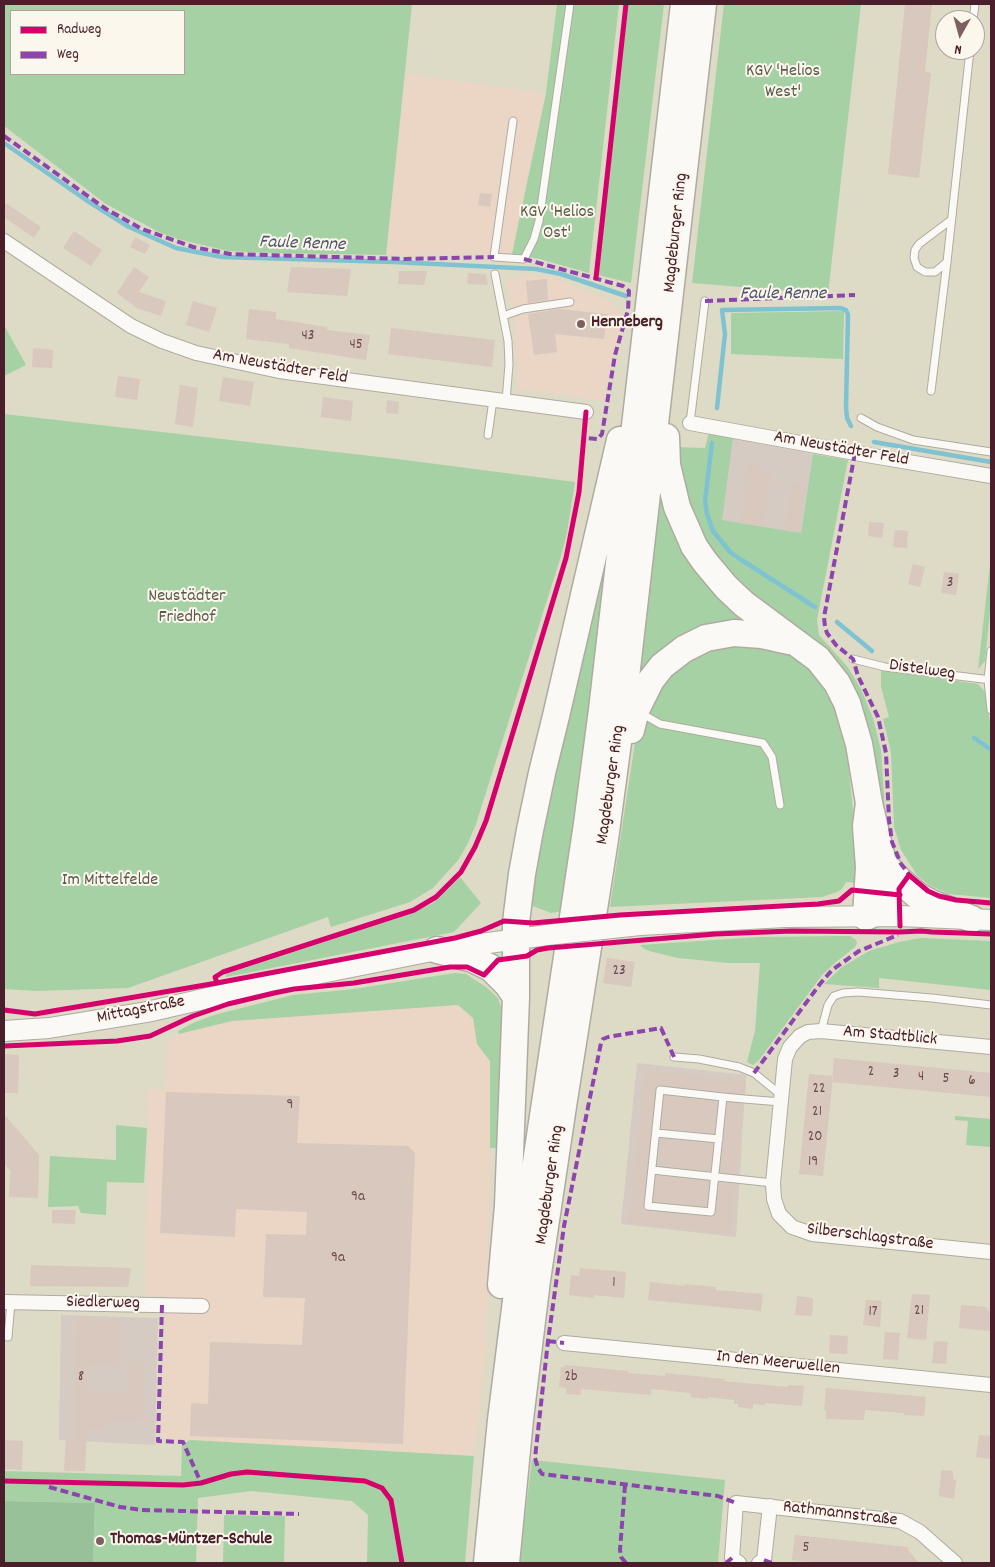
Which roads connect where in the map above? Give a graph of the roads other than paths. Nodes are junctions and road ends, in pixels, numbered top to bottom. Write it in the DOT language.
graph roads {
  1 [pos="570,4"];
  2 [pos="684,4"];
  3 [pos="703,4"];
  4 [pos="969,60"];
  5 [pos="513,121"];
  6 [pos="951,220"];
  7 [pos="4,241"];
  8 [pos="947,262"];
  9 [pos="495,274"];
  10 [pos="704,301"];
  11 [pos="570,302"];
  12 [pos="503,316"];
  13 [pos="657,324"];
  14 [pos="931,391"];
  15 [pos="500,401"];
  16 [pos="586,412"];
  17 [pos="860,418"];
  18 [pos="690,423"];
  19 [pos="488,435"];
  20 [pos="991,452"];
  21 [pos="991,476"];
  22 [pos="801,645"];
  23 [pos="991,652"];
  24 [pos="853,658"];
  25 [pos="990,680"];
  26 [pos="636,710"];
  27 [pos="991,710"];
  28 [pos="780,804"];
  29 [pos="868,804"];
  30 [pos="605,839"];
  31 [pos="883,863"];
  32 [pos="866,916"];
  33 [pos="981,919"];
  34 [pos="516,939"];
  35 [pos="437,950"];
  36 [pos="516,997"];
  37 [pos="991,1006"];
  38 [pos="821,1031"];
  39 [pos="4,1032"];
  40 [pos="793,1043"];
  41 [pos="991,1047"];
  42 [pos="674,1057"];
  43 [pos="723,1097"];
  44 [pos="781,1099"];
  45 [pos="656,1133"];
  46 [pos="719,1139"];
  47 [pos="652,1170"];
  48 [pos="715,1176"];
  49 [pos="773,1182"];
  50 [pos="991,1252"];
  51 [pos="7,1302"];
  52 [pos="202,1306"];
  53 [pos="8,1337"];
  54 [pos="564,1342"];
  55 [pos="991,1385"];
  56 [pos="770,1506"];
  57 [pos="492,1508"];
  58 [pos="487,1563"];
  59 [pos="506,1563"];
  60 [pos="740,1563"];
  61 [pos="759,1563"];
  62 [pos="955,1563"];
  1 -- 5 [label="lane"];
  2 -- 13 [label="highway, Magdeburger Ring"];
  3 -- 13 [label="highway, Magdeburger Ring"];
  4 -- 6 [label="lane"];
  6 -- 8 [label="lane"];
  6 -- 8 [label="lane"];
  7 -- 15 [label="street, Am Neustädter Feld"];
  8 -- 14 [label="lane"];
  9 -- 12 [label="lane"];
  10 -- 18 [label="lane"];
  11 -- 12 [label="lane"];
  12 -- 15 [label="lane"];
  13 -- 22 [label="highway"];
  13 -- 30 [label="highway, Magdeburger Ring"];
  13 -- 34 [label="highway"];
  13 -- 57 [label="highway, Magdeburger Ring"];
  15 -- 16 [label="street, Am Neustädter Feld"];
  15 -- 19 [label="lane"];
  17 -- 20 [label="lane"];
  18 -- 21 [label="street, Am Neustädter Feld"];
  22 -- 26 [label="highway"];
  22 -- 29 [label="highway"];
  23 -- 25 [label="lane"];
  24 -- 25 [label="lane, Distelweg"];
  25 -- 27 [label="lane"];
  26 -- 28 [label="lane"];
  26 -- 30 [label="highway"];
  29 -- 31 [label="highway"];
  29 -- 32 [label="highway"];
  30 -- 59 [label="highway, Magdeburger Ring"];
  31 -- 32 [label="highway"];
  31 -- 33 [label="highway"];
  32 -- 33 [label="street, Mittagstraße"];
  32 -- 34 [label="street, Mittagstraße, bridge"];
  34 -- 35 [label="street, Mittagstraße"];
  34 -- 36 [label="highway"];
  35 -- 36 [label="highway"];
  35 -- 39 [label="street, Mittagstraße"];
  36 -- 57 [label="highway"];
  37 -- 38 [label="lane"];
  38 -- 40 [label="street, Am Stadtblick"];
  38 -- 41 [label="street, Am Stadtblick"];
  40 -- 44 [label="street, Silberschlagstraße"];
  42 -- 44 [label="lane"];
  43 -- 44 [label="lane"];
  43 -- 45 [label="lane"];
  43 -- 46 [label="lane"];
  44 -- 49 [label="street, Silberschlagstraße"];
  45 -- 46 [label="lane"];
  45 -- 47 [label="lane"];
  46 -- 48 [label="lane"];
  47 -- 48 [label="lane"];
  47 -- 48 [label="lane"];
  48 -- 49 [label="lane"];
  49 -- 50 [label="street, Silberschlagstraße"];
  51 -- 52 [label="street, Siedlerweg"];
  51 -- 53 [label="lane"];
  54 -- 55 [label="street, In den Meerwellen"];
  56 -- 60 [label="street, Rathmannstraße"];
  56 -- 61 [label="street, Rathmannstraße"];
  56 -- 62 [label="street, Rathmannstraße"];
  57 -- 58 [label="highway, Magdeburger Ring"];
}
